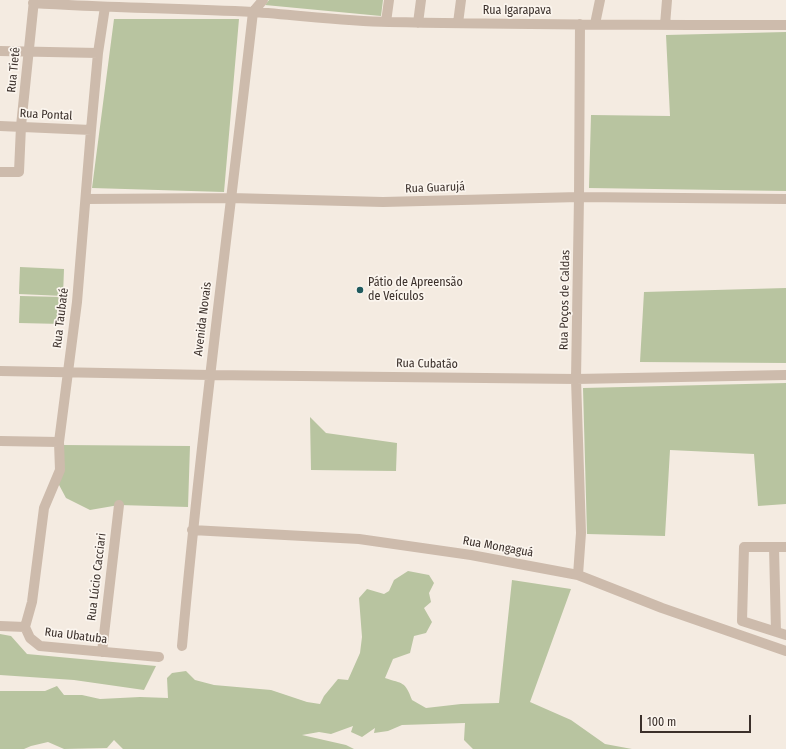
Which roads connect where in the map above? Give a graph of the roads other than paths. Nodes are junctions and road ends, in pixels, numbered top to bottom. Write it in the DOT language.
graph roads {
  1 [pos="263,0"];
  2 [pos="389,0"];
  3 [pos="421,0"];
  4 [pos="460,0"];
  5 [pos="600,0"];
  6 [pos="667,0"];
  7 [pos="34,2"];
  8 [pos="135,4"];
  9 [pos="105,8"];
  10 [pos="253,12"];
  11 [pos="386,22"];
  12 [pos="418,23"];
  13 [pos="458,23"];
  14 [pos="580,24"];
  15 [pos="595,24"];
  16 [pos="786,24"];
  17 [pos="665,25"];
  18 [pos="0,51"];
  19 [pos="28,52"];
  20 [pos="98,53"];
  21 [pos="0,126"];
  22 [pos="21,126"];
  23 [pos="91,130"];
  24 [pos="0,172"];
  25 [pos="579,197"];
  26 [pos="231,198"];
  27 [pos="86,199"];
  28 [pos="786,199"];
  29 [pos="0,371"];
  30 [pos="68,371"];
  31 [pos="210,375"];
  32 [pos="786,375"];
  33 [pos="576,379"];
  34 [pos="0,441"];
  35 [pos="59,442"];
  36 [pos="119,505"];
  37 [pos="192,530"];
  38 [pos="774,547"];
  39 [pos="786,547"];
  40 [pos="578,575"];
  41 [pos="0,626"];
  42 [pos="25,627"];
  43 [pos="776,632"];
  44 [pos="786,635"];
  45 [pos="182,646"];
  46 [pos="786,651"];
  47 [pos="102,652"];
  48 [pos="159,657"];
  1 -- 10 [label="street"];
  2 -- 11 [label="street"];
  3 -- 12 [label="street"];
  4 -- 13 [label="street"];
  5 -- 15 [label="street"];
  6 -- 17 [label="street"];
  7 -- 9 [label="street, Rua Igarapava"];
  7 -- 19 [label="street, Rua Tietê"];
  8 -- 9 [label="street, Rua Igarapava"];
  8 -- 10 [label="street, Rua Igarapava"];
  9 -- 20 [label="street, Rua Taubaté"];
  10 -- 11 [label="street, Rua Igarapava"];
  10 -- 26 [label="street, Avenida Novais"];
  11 -- 12 [label="street, Rua Igarapava"];
  12 -- 13 [label="street, Rua Igarapava"];
  13 -- 14 [label="street, Rua Igarapava"];
  14 -- 15 [label="street, Rua Igarapava"];
  14 -- 25 [label="street, Rua Poços de Caldas"];
  15 -- 17 [label="street, Rua Igarapava"];
  16 -- 17 [label="street, Rua Igarapava"];
  18 -- 19 [label="street"];
  19 -- 20 [label="street"];
  19 -- 22 [label="street, Rua Tietê"];
  20 -- 23 [label="street, Rua Taubaté"];
  21 -- 22 [label="street, Rua Pontal"];
  22 -- 23 [label="street, Rua Pontal"];
  22 -- 24 [label="street, Rua Tietê"];
  23 -- 27 [label="street, Rua Taubaté"];
  25 -- 26 [label="street, Rua Guarujá"];
  25 -- 28 [label="street, Rua Guarujá"];
  25 -- 33 [label="street, Rua Poços de Caldas"];
  26 -- 27 [label="street, Rua Guarujá"];
  26 -- 31 [label="street, Avenida Novais"];
  27 -- 30 [label="street, Rua Taubaté"];
  29 -- 30 [label="street, Rua Cubatão"];
  30 -- 31 [label="street, Rua Cubatão"];
  30 -- 35 [label="street, Rua Taubaté"];
  31 -- 33 [label="street, Rua Cubatão"];
  31 -- 37 [label="street, Avenida Novais"];
  32 -- 33 [label="street, Rua Cubatão"];
  33 -- 40 [label="street, Rua Poços de Caldas"];
  34 -- 35 [label="street"];
  35 -- 42 [label="street, Rua Taubaté"];
  36 -- 47 [label="street, Rua Lúcio Cacciari"];
  37 -- 40 [label="street, Rua Mongaguá"];
  37 -- 45 [label="street, Avenida Novais"];
  38 -- 39 [label="street"];
  38 -- 43 [label="street"];
  38 -- 43 [label="street"];
  40 -- 46 [label="street, Rua Mongaguá"];
  41 -- 42 [label="street"];
  42 -- 47 [label="street, Rua Ubatuba"];
  43 -- 44 [label="street"];
  47 -- 48 [label="street, Rua Ubatuba"];
}
